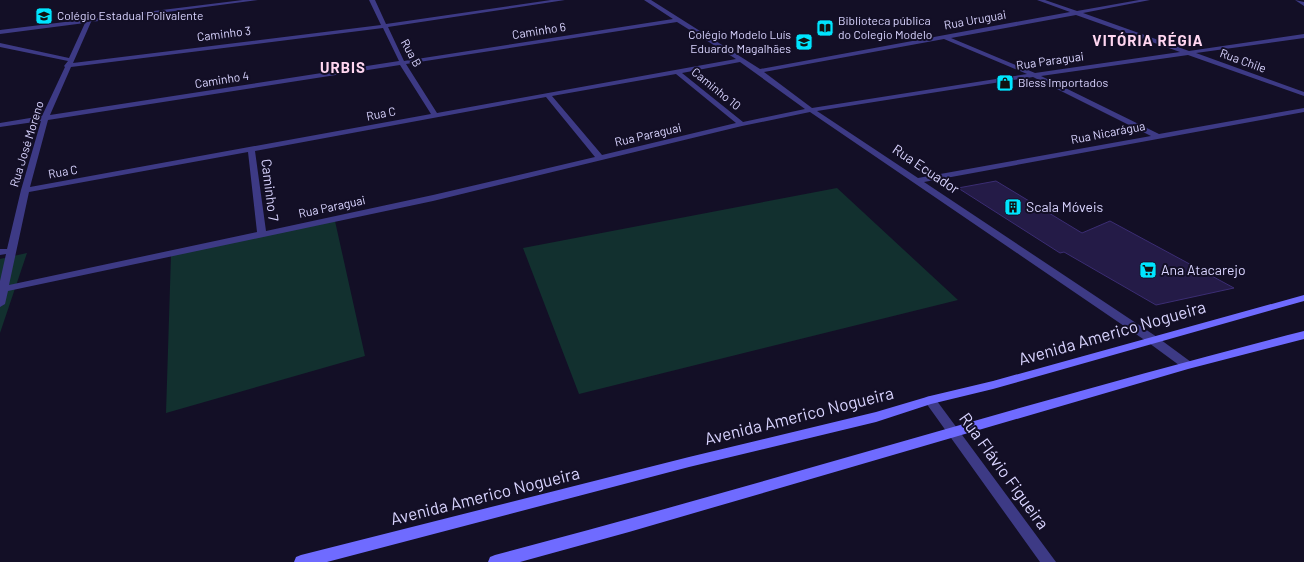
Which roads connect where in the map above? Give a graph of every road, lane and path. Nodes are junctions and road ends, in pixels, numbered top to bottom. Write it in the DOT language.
graph roads {
  1 [pos="255,0"];
  2 [pos="372,0"];
  3 [pos="562,0"];
  4 [pos="647,0"];
  5 [pos="1040,0"];
  6 [pos="1147,0"];
  7 [pos="1298,0"];
  8 [pos="1304,4"];
  9 [pos="1076,13"];
  10 [pos="678,20"];
  11 [pos="89,21"];
  12 [pos="384,26"];
  13 [pos="0,32"];
  14 [pos="1304,36"];
  15 [pos="945,37"];
  16 [pos="0,45"];
  17 [pos="1189,54"];
  18 [pos="741,60"];
  19 [pos="69,63"];
  20 [pos="403,64"];
  21 [pos="676,71"];
  22 [pos="759,71"];
  23 [pos="1034,75"];
  24 [pos="547,94"];
  25 [pos="1304,94"];
  26 [pos="811,110"];
  27 [pos="1304,110"];
  28 [pos="435,115"];
  29 [pos="45,118"];
  30 [pos="742,124"];
  31 [pos="0,125"];
  32 [pos="1157,136"];
  33 [pos="251,149"];
  34 [pos="600,158"];
  35 [pos="916,181"];
  36 [pos="25,190"];
  37 [pos="262,234"];
  38 [pos="12,251"];
  39 [pos="0,252"];
  40 [pos="3,289"];
  41 [pos="1304,298"];
  42 [pos="0,304"];
  43 [pos="1304,335"];
  44 [pos="1153,340"];
  45 [pos="1187,365"];
  46 [pos="930,400"];
  47 [pos="954,433"];
  48 [pos="301,562"];
  49 [pos="495,562"];
  50 [pos="1049,562"];
  1 -- 11 [label="street"];
  2 -- 12 [label="street, Rua B"];
  3 -- 12 [label="street, Caminho 3"];
  4 -- 10 [label="street, Rua Ecuador"];
  5 -- 9 [label="street, Rua Chile"];
  6 -- 9 [label="street, Rua Uruguai"];
  7 -- 8 [label="street"];
  9 -- 15 [label="street, Rua Uruguai"];
  9 -- 17 [label="street, Rua Chile"];
  10 -- 18 [label="street, Rua Ecuador"];
  10 -- 20 [label="street, Caminho 6"];
  11 -- 13 [label="street"];
  11 -- 19 [label="street, Rua José Moreno"];
  12 -- 19 [label="street, Caminho 3"];
  12 -- 20 [label="street, Rua B"];
  14 -- 17 [label="street, Rua Paraguai"];
  15 -- 22 [label="street, Rua Uruguai"];
  15 -- 23 [label="street"];
  16 -- 19 [label="street, Caminho 3"];
  17 -- 23 [label="street, Rua Paraguai"];
  17 -- 25 [label="street, Rua Chile"];
  18 -- 21 [label="street, Rua C"];
  18 -- 22 [label="street, Rua Ecuador"];
  19 -- 29 [label="street, Rua José Moreno"];
  20 -- 28 [label="street, Rua B"];
  20 -- 29 [label="street, Caminho 4"];
  21 -- 24 [label="street, Rua C"];
  21 -- 30 [label="street, Caminho 10"];
  22 -- 26 [label="street, Rua Ecuador"];
  23 -- 26 [label="street, Rua Paraguai"];
  23 -- 32 [label="street"];
  24 -- 28 [label="street, Rua C"];
  24 -- 34 [label="street"];
  26 -- 30 [label="street, Rua Paraguai"];
  26 -- 35 [label="street, Rua Ecuador"];
  27 -- 32 [label="street, Rua Nicarágua"];
  28 -- 33 [label="street, Rua C"];
  29 -- 31 [label="street, Caminho 4"];
  29 -- 36 [label="street, Rua José Moreno"];
  30 -- 34 [label="street, Rua Paraguai"];
  32 -- 35 [label="street, Rua Nicarágua"];
  33 -- 36 [label="street, Rua C"];
  33 -- 37 [label="street, Caminho 7"];
  34 -- 37 [label="street, Rua Paraguai"];
  35 -- 44 [label="street, Rua Ecuador"];
  36 -- 38 [label="street, Rua José Moreno"];
  37 -- 40 [label="street, Rua Paraguai"];
  38 -- 39 [label="street"];
  38 -- 40 [label="street, Rua José Moreno"];
  40 -- 42 [label="street, Rua José Moreno"];
  41 -- 44 [label="street, Avenida Americo Nogueira"];
  43 -- 45 [label="street"];
  44 -- 45 [label="street, Rua Ecuador"];
  44 -- 46 [label="street, Avenida Americo Nogueira"];
  45 -- 47 [label="street"];
  46 -- 47 [label="street, Rua Flávio Figueira"];
  46 -- 48 [label="street, Avenida Americo Nogueira"];
  47 -- 49 [label="street"];
  47 -- 50 [label="street, Rua Flávio Figueira"];
}
